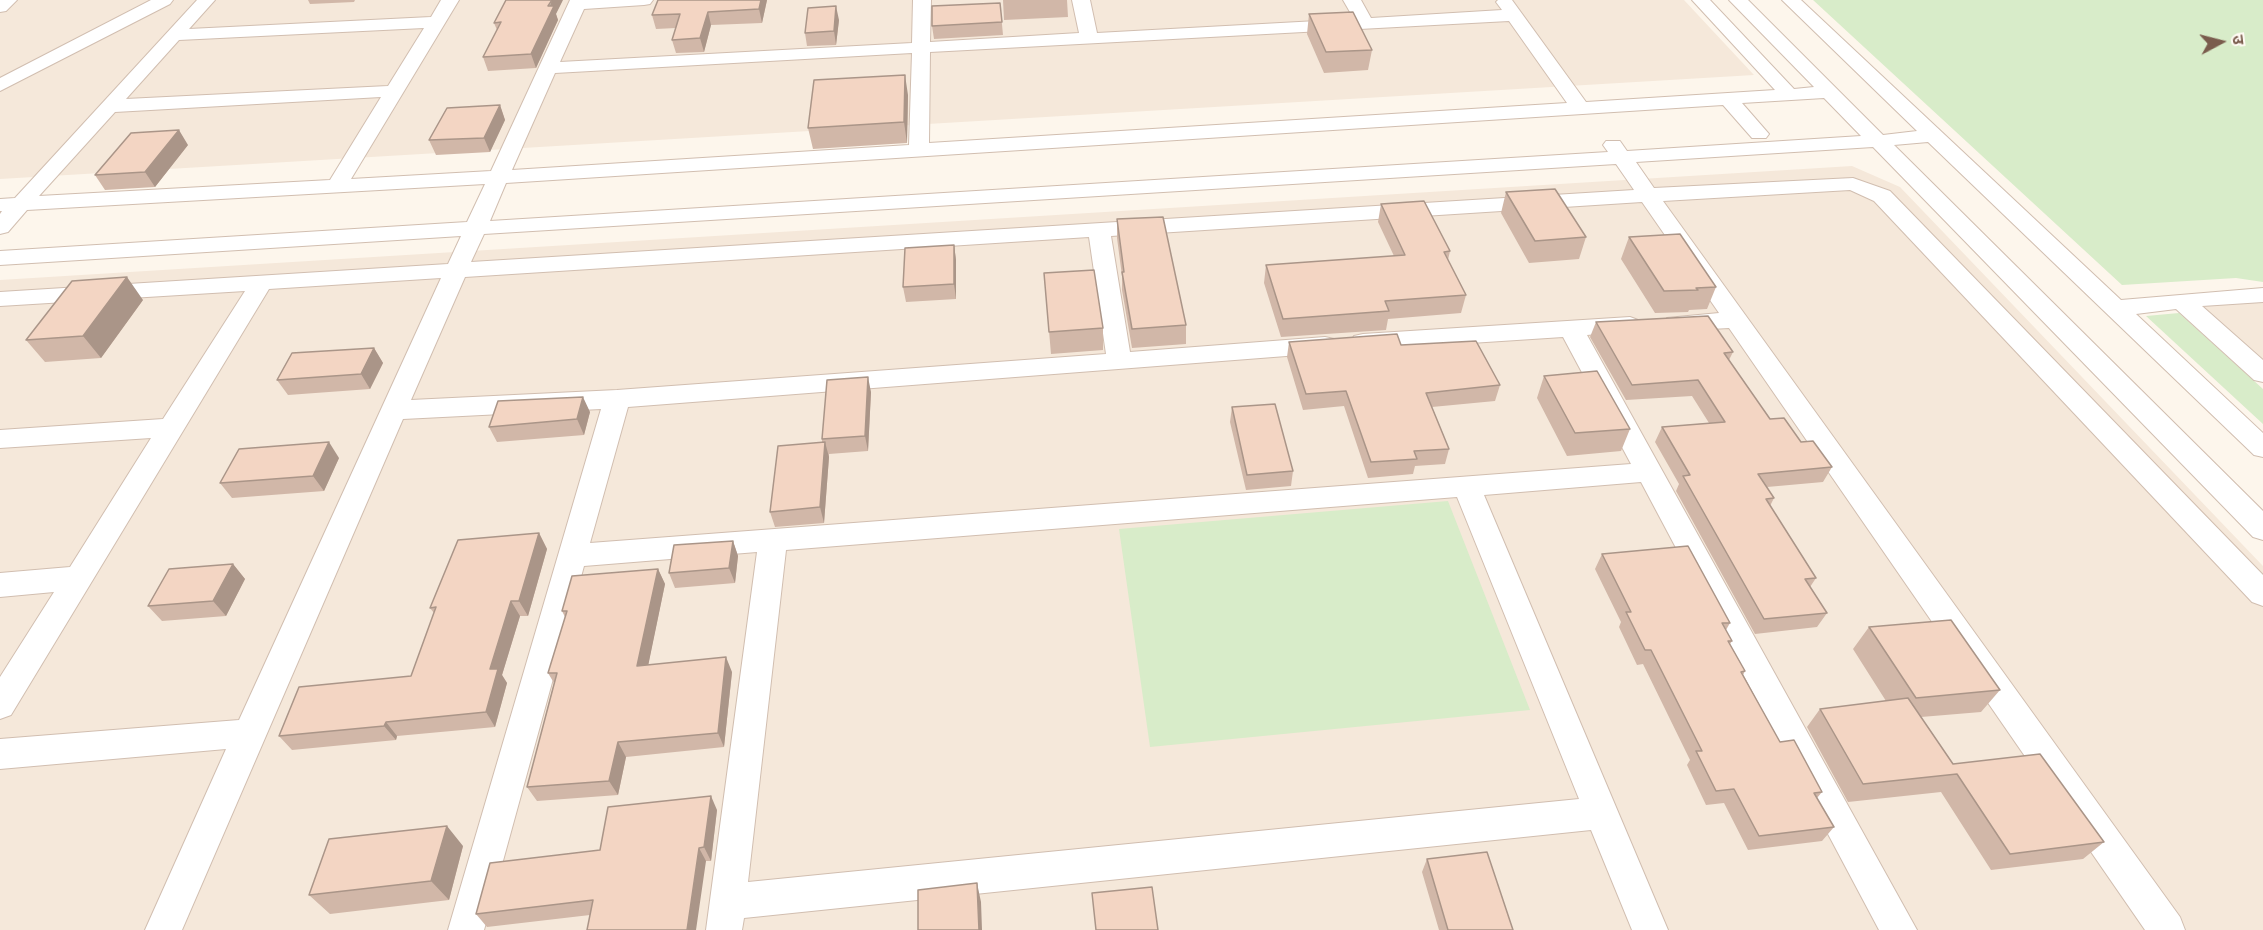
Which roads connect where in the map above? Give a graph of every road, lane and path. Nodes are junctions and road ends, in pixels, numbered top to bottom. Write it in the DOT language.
graph roads {
  1 [pos="8,0"];
  2 [pos="164,0"];
  3 [pos="206,0"];
  4 [pos="450,0"];
  5 [pos="644,0"];
  6 [pos="922,0"];
  7 [pos="1081,0"];
  8 [pos="1352,0"];
  9 [pos="1701,0"];
  10 [pos="1738,0"];
  11 [pos="1791,0"];
  12 [pos="578,2"];
  13 [pos="0,7"];
  14 [pos="1509,8"];
  15 [pos="438,22"];
  16 [pos="1365,23"];
  17 [pos="175,34"];
  18 [pos="1089,38"];
  19 [pos="920,47"];
  20 [pos="547,68"];
  21 [pos="0,85"];
  22 [pos="395,91"];
  23 [pos="1830,92"];
  24 [pos="1790,95"];
  25 [pos="1728,99"];
  26 [pos="110,106"];
  27 [pos="1581,109"];
  28 [pos="1926,128"];
  29 [pos="1759,134"];
  30 [pos="1872,134"];
  31 [pos="919,150"];
  32 [pos="1617,150"];
  33 [pos="497,177"];
  34 [pos="337,185"];
  35 [pos="1648,195"];
  36 [pos="21,204"];
  37 [pos="0,205"];
  38 [pos="476,221"];
  39 [pos="0,227"];
  40 [pos="1099,230"];
  41 [pos="0,243"];
  42 [pos="0,258"];
  43 [pos="456,271"];
  44 [pos="261,284"];
  45 [pos="2263,295"];
  46 [pos="0,299"];
  47 [pos="2183,302"];
  48 [pos="2116,308"];
  49 [pos="1736,320"];
  50 [pos="1570,327"];
  51 [pos="1119,359"];
  52 [pos="2263,374"];
  53 [pos="617,399"];
  54 [pos="395,411"];
  55 [pos="171,428"];
  56 [pos="0,439"];
  57 [pos="2263,448"];
  58 [pos="1649,472"];
  59 [pos="1466,486"];
  60 [pos="2263,529"];
  61 [pos="773,541"];
  62 [pos="572,556"];
  63 [pos="79,578"];
  64 [pos="0,585"];
  65 [pos="2263,594"];
  66 [pos="0,705"];
  67 [pos="249,733"];
  68 [pos="0,754"];
  69 [pos="1600,813"];
  70 [pos="726,916"];
  71 [pos="163,930"];
  72 [pos="466,930"];
  73 [pos="1650,930"];
  74 [pos="1899,930"];
  75 [pos="2167,930"];
  1 -- 13 [label="street"];
  2 -- 21 [label="street"];
  3 -- 17 [label="street"];
  4 -- 15 [label="street"];
  5 -- 12 [label="street"];
  6 -- 19 [label="street"];
  7 -- 18 [label="street"];
  8 -- 16 [label="street"];
  9 -- 24 [label="street"];
  10 -- 23 [label="street"];
  11 -- 28 [label="street"];
  12 -- 20 [label="street"];
  14 -- 16 [label="street"];
  14 -- 27 [label="street"];
  15 -- 17 [label="street"];
  15 -- 22 [label="street"];
  16 -- 18 [label="street"];
  17 -- 26 [label="street"];
  18 -- 19 [label="street"];
  19 -- 20 [label="street"];
  19 -- 31 [label="street"];
  20 -- 33 [label="street"];
  22 -- 26 [label="street"];
  22 -- 34 [label="street"];
  23 -- 24 [label="street"];
  23 -- 30 [label="street"];
  24 -- 25 [label="street"];
  25 -- 27 [label="street"];
  25 -- 29 [label="street"];
  26 -- 36 [label="street"];
  27 -- 31 [label="street"];
  28 -- 30 [label="street"];
  28 -- 48 [label="street"];
  29 -- 30 [label="street"];
  29 -- 32 [label="street"];
  30 -- 32 [label="street"];
  30 -- 60 [label="street"];
  31 -- 33 [label="street"];
  32 -- 35 [label="street"];
  32 -- 38 [label="street"];
  33 -- 34 [label="street"];
  33 -- 38 [label="street"];
  34 -- 36 [label="street"];
  35 -- 40 [label="street"];
  35 -- 49 [label="street"];
  35 -- 65 [label="street"];
  36 -- 37 [label="street"];
  36 -- 39 [label="street"];
  38 -- 41 [label="street"];
  38 -- 42 [label="street"];
  38 -- 43 [label="street"];
  40 -- 43 [label="street"];
  40 -- 51 [label="street"];
  43 -- 44 [label="street"];
  43 -- 54 [label="street"];
  44 -- 46 [label="street"];
  44 -- 55 [label="street"];
  45 -- 47 [label="street"];
  47 -- 48 [label="street"];
  47 -- 52 [label="street"];
  48 -- 57 [label="street"];
  49 -- 50 [label="street"];
  49 -- 75 [label="street"];
  50 -- 51 [label="street"];
  50 -- 58 [label="street"];
  51 -- 53 [label="street"];
  53 -- 54 [label="street"];
  53 -- 62 [label="street"];
  54 -- 67 [label="street"];
  55 -- 56 [label="street"];
  55 -- 63 [label="street"];
  58 -- 59 [label="street"];
  58 -- 74 [label="street"];
  59 -- 61 [label="street"];
  59 -- 69 [label="street"];
  61 -- 62 [label="street"];
  61 -- 70 [label="street"];
  62 -- 72 [label="street"];
  63 -- 64 [label="street"];
  63 -- 66 [label="street"];
  67 -- 68 [label="street"];
  67 -- 71 [label="street"];
  69 -- 70 [label="street"];
  69 -- 73 [label="street"];
}
